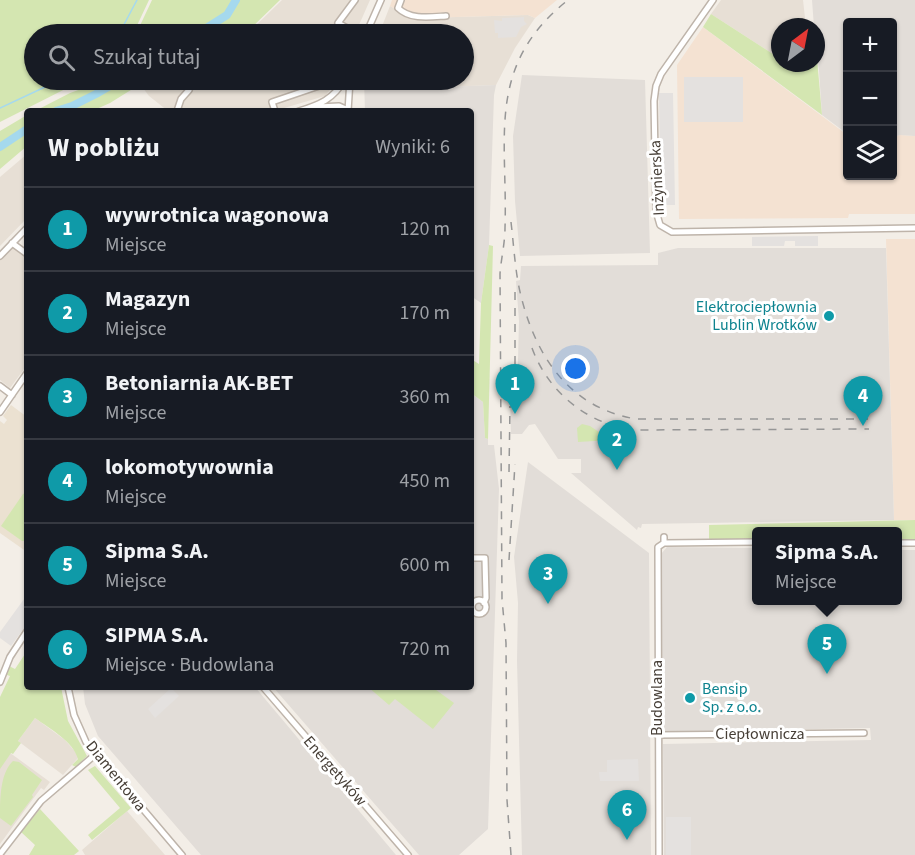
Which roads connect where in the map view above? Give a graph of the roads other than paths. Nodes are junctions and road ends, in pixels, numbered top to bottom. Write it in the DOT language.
graph roads {
  1 [pos="354,0"];
  2 [pos="381,0"];
  3 [pos="401,0"];
  4 [pos="713,0"];
  5 [pos="447,16"];
  6 [pos="340,24"];
  7 [pos="370,24"];
  8 [pos="189,90"];
  9 [pos="307,90"];
  10 [pos="337,90"];
  11 [pos="349,90"];
  12 [pos="311,107"];
  13 [pos="178,108"];
  14 [pos="274,108"];
  15 [pos="308,108"];
  16 [pos="344,108"];
  17 [pos="348,108"];
  18 [pos="915,228"];
  19 [pos="24,231"];
  20 [pos="12,243"];
  21 [pos="24,252"];
  22 [pos="0,256"];
  23 [pos="24,377"];
  24 [pos="0,386"];
  25 [pos="12,395"];
  26 [pos="0,412"];
  27 [pos="752,542"];
  28 [pos="474,558"];
  29 [pos="484,603"];
  30 [pos="24,636"];
  31 [pos="0,682"];
  32 [pos="69,690"];
  33 [pos="266,690"];
  34 [pos="864,733"];
  35 [pos="657,735"];
  36 [pos="96,754"];
  37 [pos="0,854"];
  38 [pos="182,855"];
  39 [pos="408,855"];
  40 [pos="659,855"];
  1 -- 6 [label="street"];
  2 -- 7 [label="street"];
  3 -- 5 [label="street"];
  4 -- 18 [label="street, Inżynierska"];
  8 -- 13 [label="street"];
  9 -- 14 [label="street"];
  10 -- 12 [label="street"];
  11 -- 17 [label="street"];
  12 -- 15 [label="street"];
  12 -- 16 [label="street"];
  19 -- 20 [label="street"];
  20 -- 21 [label="street"];
  20 -- 22 [label="street"];
  23 -- 25 [label="street"];
  24 -- 25 [label="street"];
  25 -- 26 [label="street"];
  27 -- 35 [label="street, Budowlana"];
  28 -- 29 [label="street"];
  30 -- 31 [label="street"];
  32 -- 36 [label="street, Diamentowa"];
  33 -- 39 [label="street, Energetyków"];
  34 -- 35 [label="street, Ciepłownicza"];
  35 -- 40 [label="street, Budowlana"];
  36 -- 37 [label="street"];
  36 -- 38 [label="street, Diamentowa"];
}
